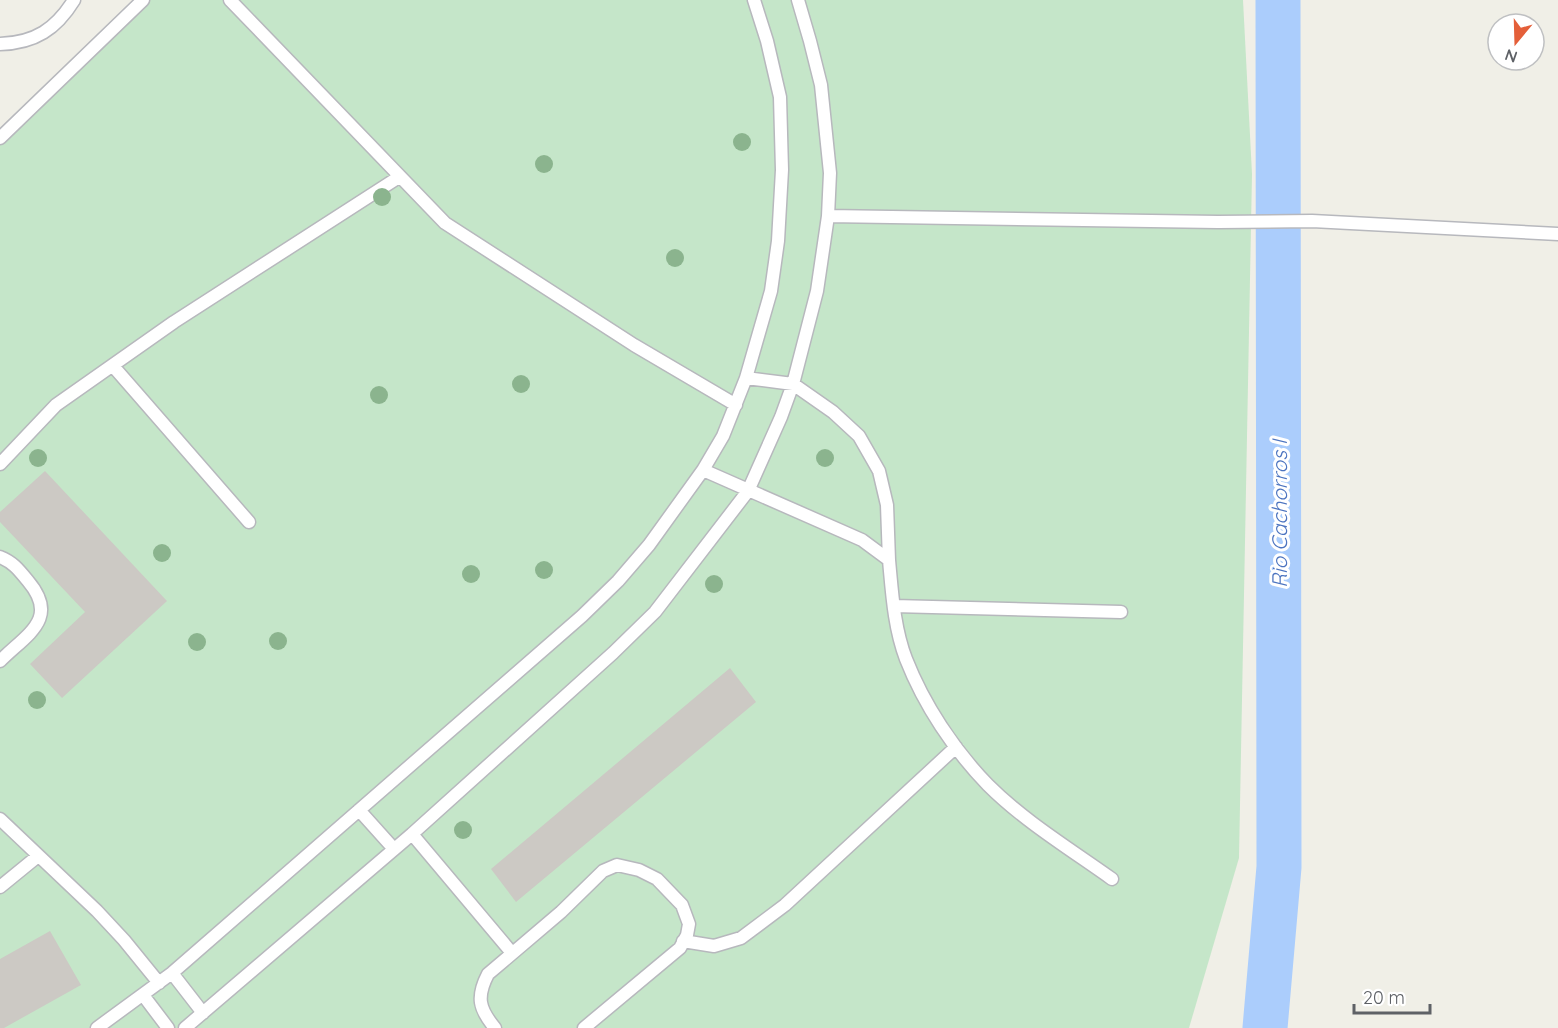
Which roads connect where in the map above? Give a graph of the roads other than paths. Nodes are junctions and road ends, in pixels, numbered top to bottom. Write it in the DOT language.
graph roads {
  1 [pos="74,0"];
  2 [pos="143,0"];
  3 [pos="230,0"];
  4 [pos="754,0"];
  5 [pos="798,0"];
  6 [pos="0,44"];
  7 [pos="0,138"];
  8 [pos="399,177"];
  9 [pos="828,216"];
  10 [pos="1558,234"];
  11 [pos="113,366"];
  12 [pos="746,378"];
  13 [pos="793,384"];
  14 [pos="736,405"];
  15 [pos="0,464"];
  16 [pos="703,470"];
  17 [pos="748,491"];
  18 [pos="249,522"];
  19 [pos="0,557"];
  20 [pos="889,560"];
  21 [pos="894,606"];
  22 [pos="1121,612"];
  23 [pos="0,661"];
  24 [pos="956,747"];
  25 [pos="359,810"];
  26 [pos="0,819"];
  27 [pos="411,834"];
  28 [pos="394,849"];
  29 [pos="38,856"];
  30 [pos="1112,879"];
  31 [pos="0,886"];
  32 [pos="683,941"];
  33 [pos="512,953"];
  34 [pos="172,973"];
  35 [pos="159,983"];
  36 [pos="143,995"];
  37 [pos="203,1013"];
  38 [pos="97,1028"];
  39 [pos="168,1028"];
  40 [pos="185,1028"];
  41 [pos="495,1028"];
  42 [pos="584,1028"];
  1 -- 6 [label="lane"];
  2 -- 7 [label="lane"];
  3 -- 8 [label="lane"];
  4 -- 12 [label="lane"];
  5 -- 9 [label="lane"];
  8 -- 11 [label="lane"];
  8 -- 14 [label="lane"];
  9 -- 10 [label="lane"];
  9 -- 13 [label="lane"];
  11 -- 15 [label="lane"];
  11 -- 18 [label="lane"];
  12 -- 13 [label="lane"];
  12 -- 14 [label="lane"];
  13 -- 17 [label="lane"];
  13 -- 20 [label="lane"];
  14 -- 16 [label="lane"];
  16 -- 17 [label="lane"];
  16 -- 25 [label="lane"];
  17 -- 20 [label="lane"];
  17 -- 27 [label="lane"];
  19 -- 23 [label="lane"];
  20 -- 21 [label="lane"];
  21 -- 22 [label="lane"];
  21 -- 24 [label="lane"];
  24 -- 30 [label="lane"];
  24 -- 32 [label="lane"];
  25 -- 28 [label="lane"];
  25 -- 34 [label="lane"];
  26 -- 29 [label="lane"];
  27 -- 28 [label="lane"];
  27 -- 33 [label="lane"];
  28 -- 37 [label="lane"];
  29 -- 31 [label="lane"];
  29 -- 35 [label="lane"];
  32 -- 33 [label="lane"];
  32 -- 42 [label="lane"];
  33 -- 41 [label="lane"];
  34 -- 35 [label="lane"];
  34 -- 37 [label="lane"];
  35 -- 36 [label="lane"];
  36 -- 38 [label="lane"];
  36 -- 39 [label="lane"];
  37 -- 40 [label="lane"];
}
